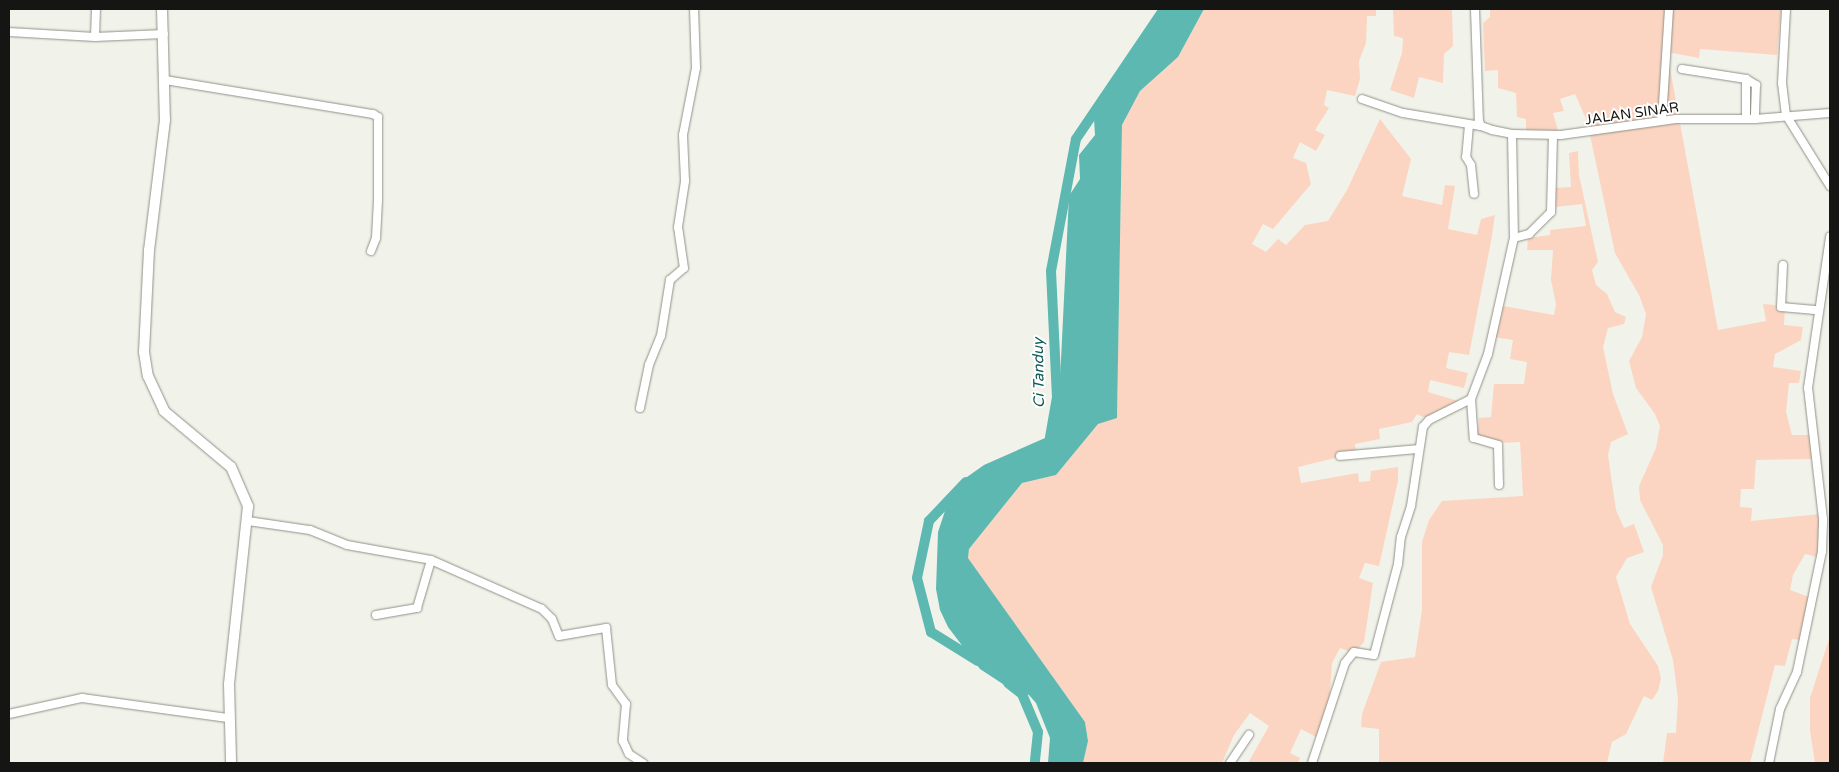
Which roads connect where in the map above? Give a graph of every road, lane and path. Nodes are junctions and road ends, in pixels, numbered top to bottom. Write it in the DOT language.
graph roads {
  1 [pos="96,9"];
  2 [pos="162,9"];
  3 [pos="694,9"];
  4 [pos="1475,9"];
  5 [pos="1669,9"];
  6 [pos="1786,9"];
  7 [pos="9,32"];
  8 [pos="164,34"];
  9 [pos="95,37"];
  10 [pos="1682,69"];
  11 [pos="1746,79"];
  12 [pos="165,80"];
  13 [pos="1362,99"];
  14 [pos="1830,113"];
  15 [pos="1786,115"];
  16 [pos="1746,119"];
  17 [pos="1755,119"];
  18 [pos="1662,120"];
  19 [pos="1469,125"];
  20 [pos="1481,126"];
  21 [pos="1512,134"];
  22 [pos="1553,135"];
  23 [pos="1830,186"];
  24 [pos="1474,194"];
  25 [pos="1830,237"];
  26 [pos="1514,238"];
  27 [pos="371,251"];
  28 [pos="1783,265"];
  29 [pos="1818,310"];
  30 [pos="1471,399"];
  31 [pos="640,408"];
  32 [pos="1419,449"];
  33 [pos="1340,456"];
  34 [pos="1499,485"];
  35 [pos="248,521"];
  36 [pos="431,560"];
  37 [pos="376,614"];
  38 [pos="9,714"];
  39 [pos="228,718"];
  40 [pos="1250,735"];
  41 [pos="231,763"];
  42 [pos="643,763"];
  43 [pos="1230,763"];
  44 [pos="1312,763"];
  45 [pos="1769,763"];
  1 -- 9 [label="street"];
  2 -- 8 [label="main road"];
  3 -- 31 [label="street"];
  4 -- 20 [label="street"];
  5 -- 18 [label="street"];
  6 -- 15 [label="street"];
  7 -- 9 [label="street"];
  8 -- 9 [label="street"];
  8 -- 12 [label="main road"];
  10 -- 11 [label="street"];
  11 -- 16 [label="street"];
  11 -- 17 [label="street"];
  12 -- 27 [label="street"];
  12 -- 35 [label="main road"];
  13 -- 19 [label="street, JALAN SINAR"];
  14 -- 15 [label="street, JALAN SINAR"];
  15 -- 17 [label="street, JALAN SINAR"];
  15 -- 23 [label="street"];
  16 -- 17 [label="street, JALAN SINAR"];
  16 -- 18 [label="street, JALAN SINAR"];
  18 -- 22 [label="street, JALAN SINAR"];
  19 -- 20 [label="street, JALAN SINAR"];
  19 -- 24 [label="street"];
  20 -- 21 [label="street, JALAN SINAR"];
  21 -- 22 [label="street, JALAN SINAR"];
  21 -- 26 [label="street"];
  22 -- 26 [label="street"];
  25 -- 29 [label="street"];
  26 -- 30 [label="street"];
  28 -- 29 [label="street"];
  29 -- 45 [label="street"];
  30 -- 32 [label="street"];
  30 -- 34 [label="street"];
  32 -- 33 [label="street"];
  32 -- 44 [label="street"];
  35 -- 36 [label="street"];
  35 -- 39 [label="main road"];
  36 -- 37 [label="street"];
  36 -- 42 [label="street"];
  38 -- 39 [label="street"];
  39 -- 41 [label="main road"];
  40 -- 43 [label="street"];
}
